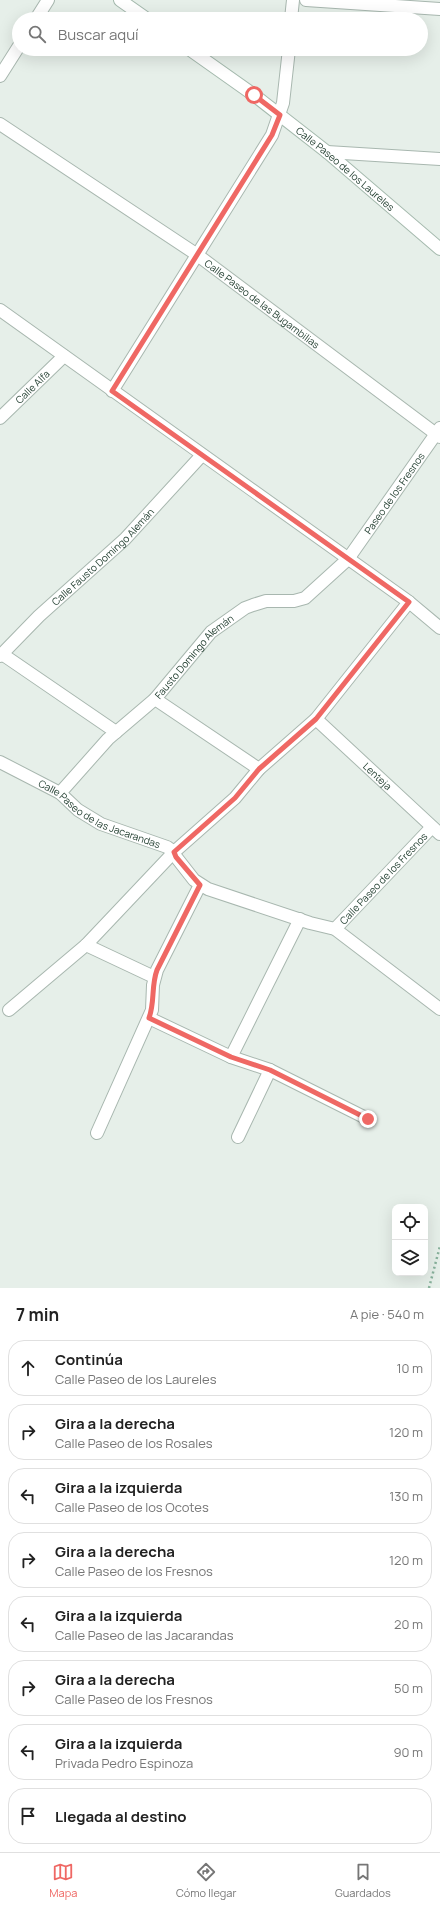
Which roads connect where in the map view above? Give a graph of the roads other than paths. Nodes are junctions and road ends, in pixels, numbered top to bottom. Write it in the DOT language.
graph roads {
  1 [pos="48,0"];
  2 [pos="120,0"];
  3 [pos="293,0"];
  4 [pos="306,0"];
  5 [pos="440,9"];
  6 [pos="40,12"];
  7 [pos="137,12"];
  8 [pos="292,12"];
  9 [pos="13,56"];
  10 [pos="199,56"];
  11 [pos="288,56"];
  12 [pos="0,76"];
  13 [pos="280,115"];
  14 [pos="0,124"];
  15 [pos="327,152"];
  16 [pos="440,160"];
  17 [pos="440,249"];
  18 [pos="196,254"];
  19 [pos="0,310"];
  20 [pos="64,356"];
  21 [pos="112,391"];
  22 [pos="0,418"];
  23 [pos="439,433"];
  24 [pos="202,456"];
  25 [pos="348,558"];
  26 [pos="409,602"];
  27 [pos="440,628"];
  28 [pos="1,655"];
  29 [pos="155,699"];
  30 [pos="316,719"];
  31 [pos="116,732"];
  32 [pos="0,762"];
  33 [pos="259,769"];
  34 [pos="60,792"];
  35 [pos="436,831"];
  36 [pos="174,852"];
  37 [pos="200,885"];
  38 [pos="300,919"];
  39 [pos="335,929"];
  40 [pos="86,945"];
  41 [pos="154,977"];
  42 [pos="440,1009"];
  43 [pos="9,1010"];
  44 [pos="149,1018"];
  45 [pos="231,1057"];
  46 [pos="270,1070"];
  47 [pos="368,1119"];
  48 [pos="97,1133"];
  49 [pos="238,1137"];
  1 -- 6 [label="street"];
  2 -- 7 [label="street"];
  3 -- 8 [label="street"];
  4 -- 5 [label="street"];
  9 -- 12 [label="street"];
  10 -- 13 [label="street, Calle Paseo de los Laureles"];
  11 -- 13 [label="street"];
  13 -- 15 [label="street, Calle Paseo de los Laureles"];
  13 -- 18 [label="street"];
  14 -- 18 [label="street, Calle Paseo de las Bugambilias"];
  15 -- 16 [label="street"];
  15 -- 17 [label="street, Calle Paseo de los Laureles"];
  18 -- 21 [label="street"];
  18 -- 23 [label="street, Calle Paseo de las Bugambilias"];
  19 -- 20 [label="street"];
  20 -- 21 [label="street"];
  20 -- 22 [label="street, Calle Alfa"];
  21 -- 24 [label="street"];
  23 -- 25 [label="street, Paseo de los Fresnos"];
  24 -- 25 [label="street"];
  24 -- 28 [label="street, Calle Fausto Domingo Alemán"];
  25 -- 26 [label="street"];
  25 -- 29 [label="street, Fausto Domingo Alemán"];
  26 -- 27 [label="street"];
  26 -- 30 [label="street"];
  28 -- 31 [label="street"];
  29 -- 31 [label="street, Fausto Domingo Alemán"];
  29 -- 33 [label="street"];
  30 -- 33 [label="street"];
  30 -- 35 [label="street, Lenteja"];
  31 -- 34 [label="street, Fausto Domingo Alemán"];
  32 -- 34 [label="street, Calle Paseo de las Jacarandas"];
  33 -- 36 [label="street"];
  34 -- 36 [label="street, Calle Paseo de las Jacarandas"];
  35 -- 39 [label="street, Calle Paseo de los Fresnos"];
  36 -- 37 [label="street, Calle Paseo de las Jacarandas"];
  36 -- 40 [label="street"];
  37 -- 38 [label="street"];
  37 -- 41 [label="street"];
  38 -- 39 [label="street"];
  38 -- 45 [label="street"];
  39 -- 42 [label="street"];
  40 -- 41 [label="street"];
  40 -- 43 [label="street"];
  41 -- 44 [label="street"];
  44 -- 45 [label="street"];
  44 -- 48 [label="street"];
  45 -- 46 [label="street"];
  46 -- 47 [label="street"];
  46 -- 49 [label="street"];
}
